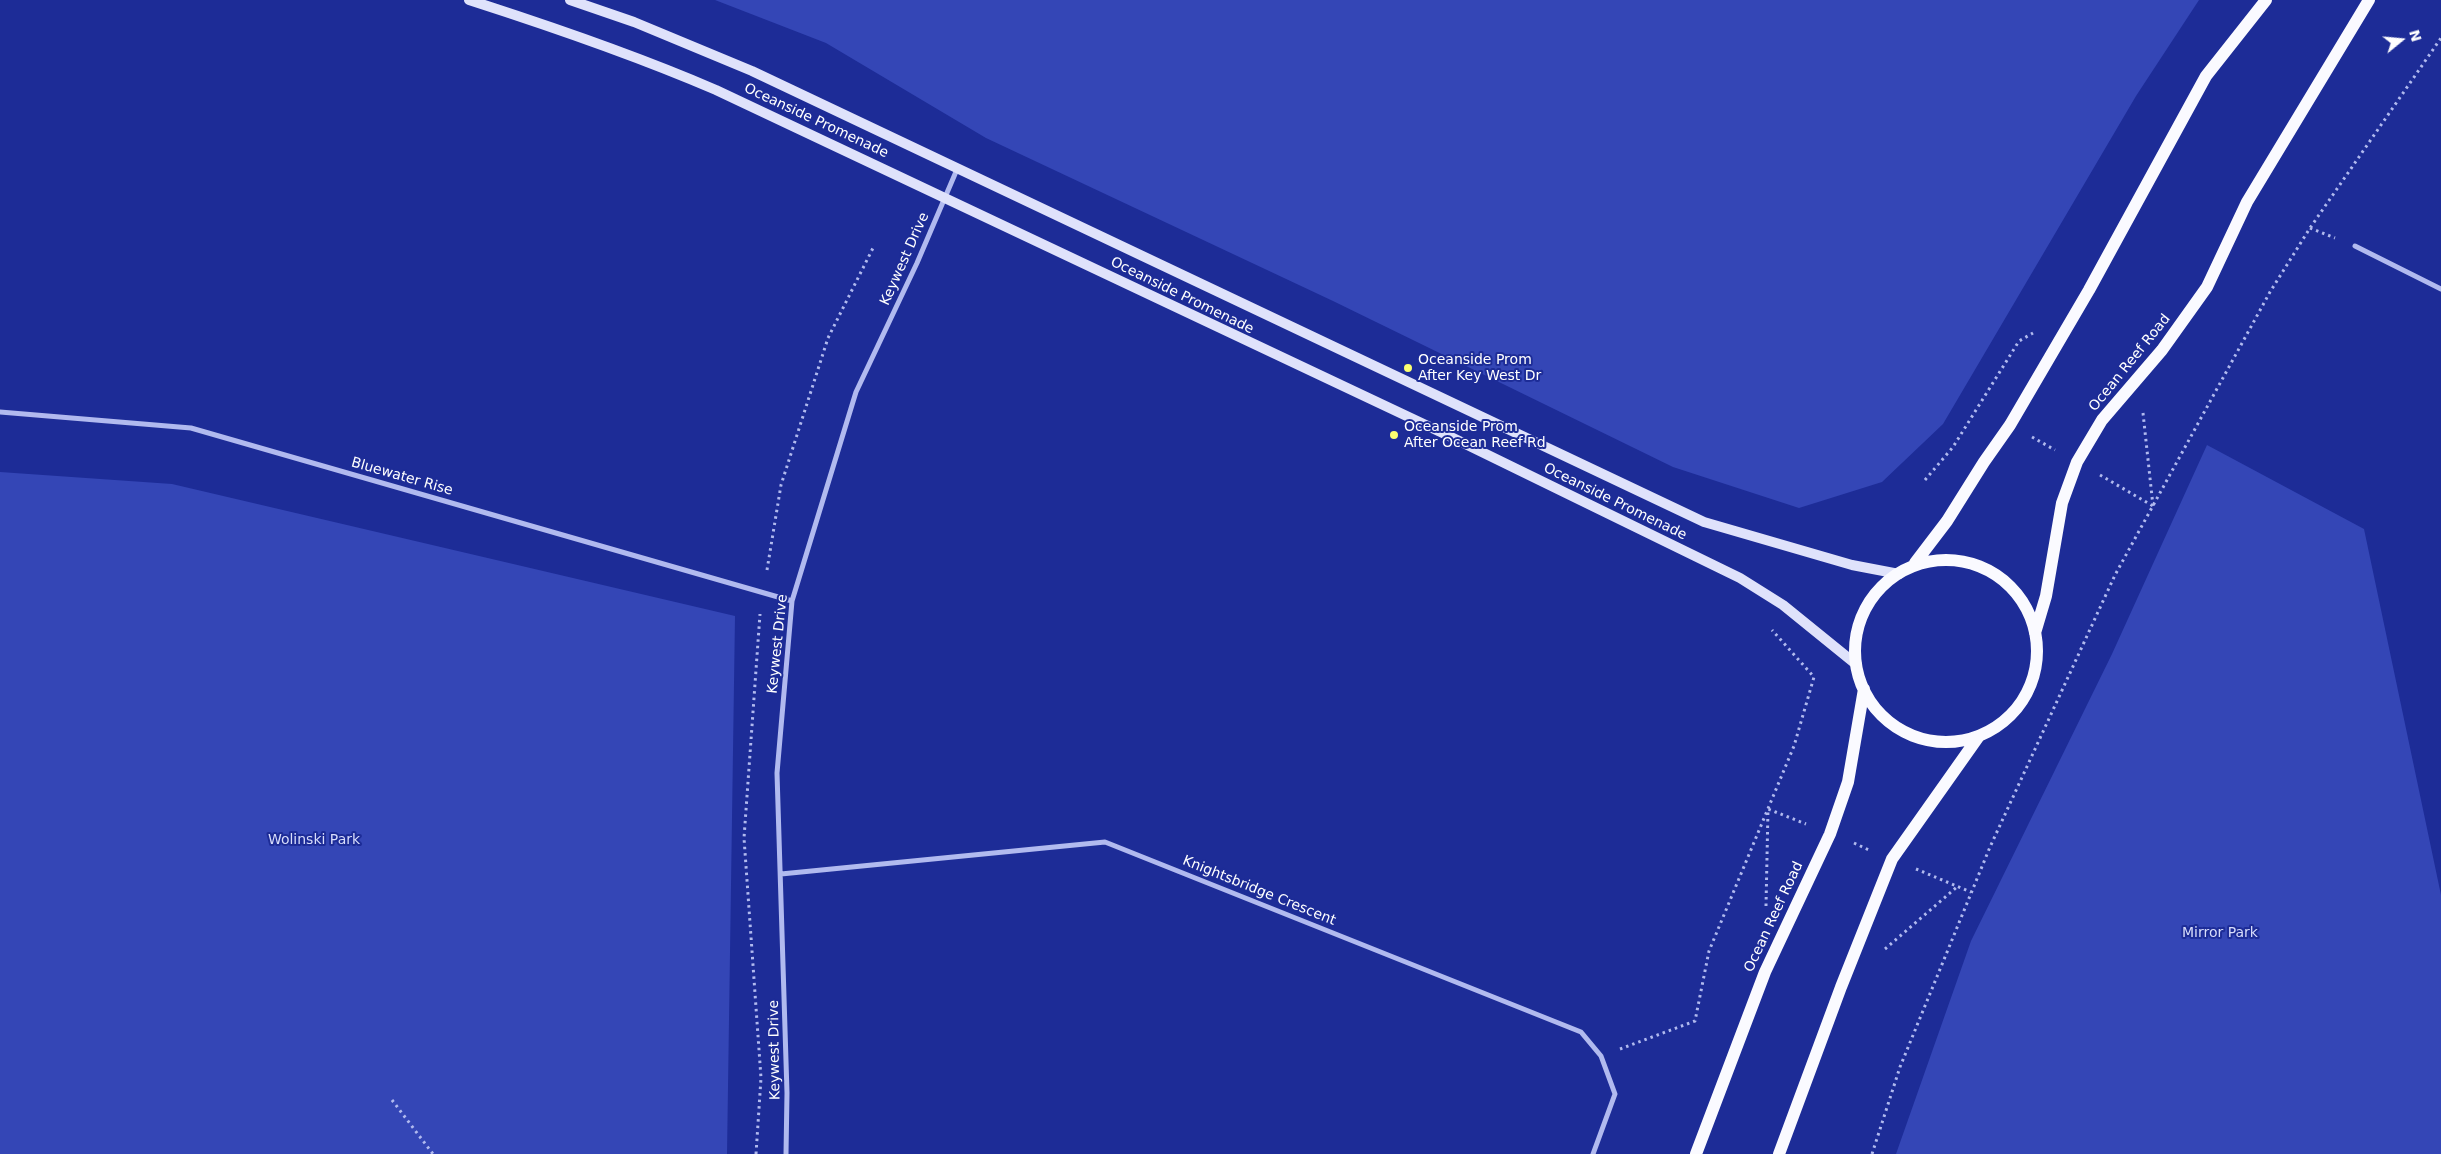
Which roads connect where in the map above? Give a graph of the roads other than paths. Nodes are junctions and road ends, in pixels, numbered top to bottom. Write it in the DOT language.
graph roads {
  1 [pos="469,0"];
  2 [pos="570,0"];
  3 [pos="2266,0"];
  4 [pos="2369,0"];
  5 [pos="958,167"];
  6 [pos="945,198"];
  7 [pos="2355,246"];
  8 [pos="2441,289"];
  9 [pos="0,412"];
  10 [pos="1915,563"];
  11 [pos="1899,574"];
  12 [pos="792,601"];
  13 [pos="2035,633"];
  14 [pos="1857,665"];
  15 [pos="1864,689"];
  16 [pos="1979,736"];
  17 [pos="781,874"];
  18 [pos="786,1154"];
  19 [pos="1593,1154"];
  20 [pos="1696,1154"];
  21 [pos="1779,1154"];
  1 -- 6 [label="main road, Oceanside Promenade"];
  2 -- 5 [label="main road, Oceanside Promenade"];
  3 -- 10 [label="main road"];
  4 -- 13 [label="main road, Ocean Reef Road"];
  5 -- 6 [label="street, Keywest Drive"];
  5 -- 11 [label="main road, Oceanside Promenade"];
  6 -- 12 [label="street, Keywest Drive"];
  6 -- 14 [label="main road, Oceanside Promenade"];
  7 -- 8 [label="street"];
  9 -- 12 [label="street, Bluewater Rise"];
  10 -- 11 [label="main road"];
  10 -- 13 [label="main road"];
  11 -- 14 [label="main road"];
  12 -- 17 [label="street, Keywest Drive"];
  13 -- 16 [label="main road"];
  14 -- 15 [label="main road"];
  15 -- 16 [label="main road"];
  15 -- 20 [label="main road, Ocean Reef Road"];
  16 -- 21 [label="main road"];
  17 -- 18 [label="street, Keywest Drive"];
  17 -- 19 [label="street, Knightsbridge Crescent"];
}
